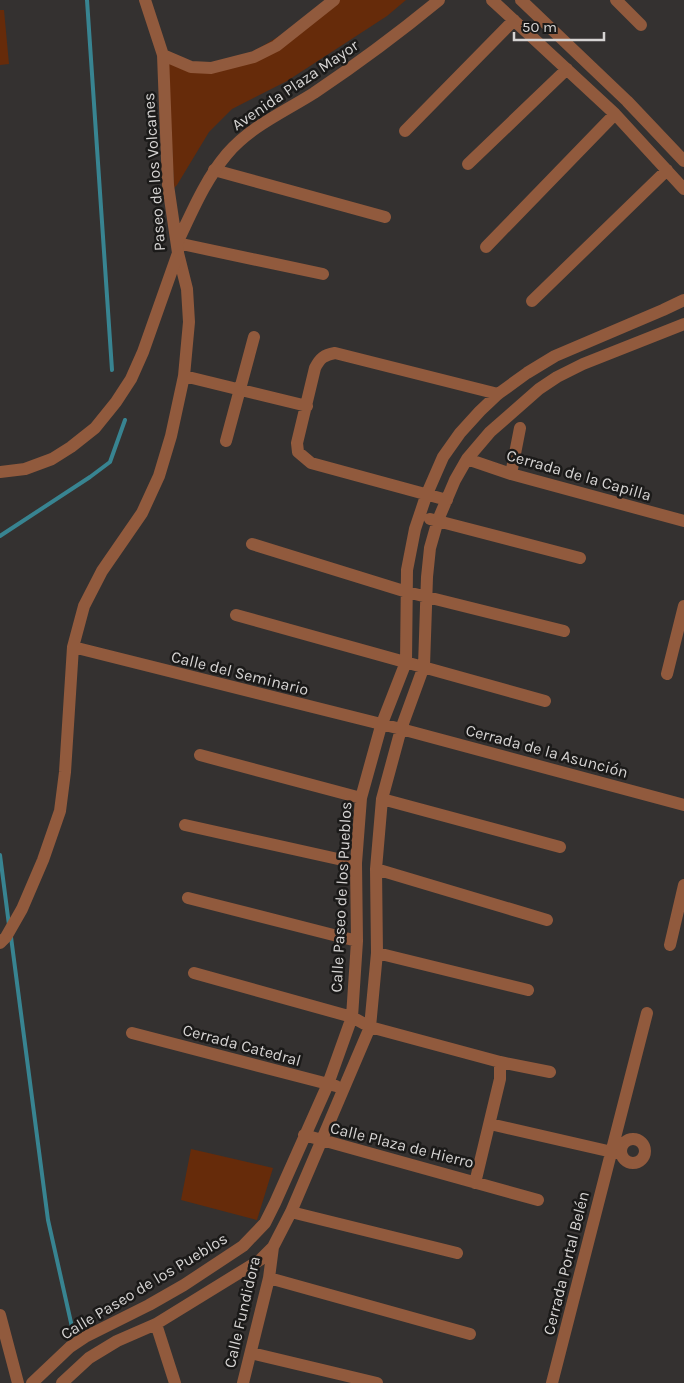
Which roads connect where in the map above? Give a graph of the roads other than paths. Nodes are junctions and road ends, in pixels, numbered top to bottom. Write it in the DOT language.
graph roads {
  1 [pos="145,0"];
  2 [pos="334,0"];
  3 [pos="439,0"];
  4 [pos="492,0"];
  5 [pos="521,0"];
  6 [pos="616,0"];
  7 [pos="514,20"];
  8 [pos="641,24"];
  9 [pos="163,55"];
  10 [pos="567,69"];
  11 [pos="615,114"];
  12 [pos="405,131"];
  13 [pos="682,155"];
  14 [pos="468,164"];
  15 [pos="214,170"];
  16 [pos="667,170"];
  17 [pos="684,189"];
  18 [pos="385,217"];
  19 [pos="486,247"];
  20 [pos="177,248"];
  21 [pos="323,274"];
  22 [pos="684,300"];
  23 [pos="532,301"];
  24 [pos="684,324"];
  25 [pos="254,337"];
  26 [pos="184,376"];
  27 [pos="240,389"];
  28 [pos="498,394"];
  29 [pos="306,406"];
  30 [pos="520,428"];
  31 [pos="226,441"];
  32 [pos="467,459"];
  33 [pos="0,472"];
  34 [pos="511,474"];
  35 [pos="426,496"];
  36 [pos="447,500"];
  37 [pos="420,516"];
  38 [pos="438,520"];
  39 [pos="684,521"];
  40 [pos="252,544"];
  41 [pos="580,558"];
  42 [pos="407,592"];
  43 [pos="427,596"];
  44 [pos="684,606"];
  45 [pos="236,615"];
  46 [pos="564,631"];
  47 [pos="73,648"];
  48 [pos="406,662"];
  49 [pos="424,666"];
  50 [pos="667,674"];
  51 [pos="545,701"];
  52 [pos="382,726"];
  53 [pos="401,729"];
  54 [pos="200,755"];
  55 [pos="361,798"];
  56 [pos="382,799"];
  57 [pos="684,805"];
  58 [pos="185,825"];
  59 [pos="560,847"];
  60 [pos="356,863"];
  61 [pos="376,869"];
  62 [pos="684,885"];
  63 [pos="188,898"];
  64 [pos="547,920"];
  65 [pos="357,941"];
  66 [pos="0,943"];
  67 [pos="670,945"];
  68 [pos="378,953"];
  69 [pos="194,973"];
  70 [pos="528,990"];
  71 [pos="646,1013"];
  72 [pos="352,1017"];
  73 [pos="370,1027"];
  74 [pos="132,1033"];
  75 [pos="500,1062"];
  76 [pos="550,1072"];
  77 [pos="328,1084"];
  78 [pos="344,1088"];
  79 [pos="490,1124"];
  80 [pos="304,1135"];
  81 [pos="322,1141"];
  82 [pos="616,1153"];
  83 [pos="475,1183"];
  84 [pos="538,1200"];
  85 [pos="291,1212"];
  86 [pos="273,1247"];
  87 [pos="457,1253"];
  88 [pos="268,1278"];
  89 [pos="0,1315"];
  90 [pos="109,1324"];
  91 [pos="156,1324"];
  92 [pos="470,1334"];
  93 [pos="117,1341"];
  94 [pos="251,1353"];
  95 [pos="18,1383"];
  96 [pos="32,1383"];
  97 [pos="62,1383"];
  98 [pos="175,1383"];
  99 [pos="243,1383"];
  100 [pos="377,1383"];
  101 [pos="552,1383"];
  1 -- 9 [label="street, Paseo de los Volcanes"];
  2 -- 9 [label="street"];
  3 -- 15 [label="street, Avenida Plaza Mayor"];
  4 -- 7 [label="street"];
  5 -- 13 [label="street"];
  6 -- 8 [label="street"];
  7 -- 10 [label="street"];
  7 -- 12 [label="street"];
  9 -- 20 [label="street, Paseo de los Volcanes"];
  10 -- 11 [label="street"];
  10 -- 14 [label="street"];
  11 -- 16 [label="street"];
  11 -- 19 [label="street"];
  15 -- 18 [label="street"];
  15 -- 20 [label="street, Avenida Plaza Mayor"];
  16 -- 17 [label="street"];
  16 -- 23 [label="street"];
  20 -- 21 [label="street"];
  20 -- 26 [label="street"];
  20 -- 33 [label="street, Paseo de los Volcanes"];
  22 -- 28 [label="street, Calle Paseo de los Pueblos"];
  24 -- 32 [label="street, Calle Paseo de los Pueblos"];
  25 -- 27 [label="street"];
  26 -- 27 [label="street"];
  26 -- 47 [label="street"];
  27 -- 29 [label="street"];
  27 -- 31 [label="street"];
  28 -- 29 [label="street"];
  28 -- 35 [label="street, Calle Paseo de los Pueblos"];
  29 -- 35 [label="street"];
  30 -- 34 [label="street"];
  32 -- 34 [label="street, Cerrada de la Capilla"];
  32 -- 36 [label="street, Calle Paseo de los Pueblos"];
  34 -- 39 [label="street, Cerrada de la Capilla"];
  35 -- 36 [label="street"];
  35 -- 37 [label="street, Calle Paseo de los Pueblos"];
  36 -- 38 [label="street, Calle Paseo de los Pueblos"];
  37 -- 38 [label="street"];
  37 -- 42 [label="street, Calle Paseo de los Pueblos"];
  38 -- 41 [label="street"];
  38 -- 43 [label="street, Calle Paseo de los Pueblos"];
  40 -- 42 [label="street"];
  42 -- 43 [label="street"];
  42 -- 48 [label="street, Calle Paseo de los Pueblos"];
  43 -- 46 [label="street"];
  43 -- 49 [label="street, Calle Paseo de los Pueblos"];
  44 -- 50 [label="street"];
  45 -- 48 [label="street"];
  47 -- 52 [label="street, Calle del Seminario"];
  47 -- 66 [label="street"];
  48 -- 49 [label="street"];
  48 -- 52 [label="street, Calle Paseo de los Pueblos"];
  49 -- 51 [label="street"];
  49 -- 53 [label="street, Calle Paseo de los Pueblos"];
  52 -- 53 [label="street, Calle del Seminario"];
  52 -- 55 [label="street, Calle Paseo de los Pueblos"];
  53 -- 56 [label="street, Calle Paseo de los Pueblos"];
  53 -- 57 [label="street, Cerrada de la Asunción"];
  54 -- 55 [label="street"];
  55 -- 60 [label="street, Calle Paseo de los Pueblos"];
  56 -- 59 [label="street"];
  56 -- 61 [label="street, Calle Paseo de los Pueblos"];
  58 -- 60 [label="street"];
  60 -- 65 [label="street, Calle Paseo de los Pueblos"];
  61 -- 64 [label="street"];
  61 -- 68 [label="street, Calle Paseo de los Pueblos"];
  62 -- 67 [label="street"];
  63 -- 65 [label="street"];
  65 -- 72 [label="street, Calle Paseo de los Pueblos"];
  68 -- 70 [label="street"];
  68 -- 73 [label="street, Calle Paseo de los Pueblos"];
  69 -- 72 [label="street"];
  71 -- 82 [label="street, Cerrada Portal Belén"];
  72 -- 73 [label="street"];
  72 -- 77 [label="street, Calle Paseo de los Pueblos"];
  73 -- 75 [label="street"];
  73 -- 78 [label="street, Calle Paseo de los Pueblos"];
  74 -- 77 [label="street, Cerrada Catedral"];
  75 -- 76 [label="street"];
  75 -- 79 [label="street, Calle Plaza de Hierro"];
  77 -- 78 [label="street, Cerrada Catedral"];
  77 -- 80 [label="street, Calle Paseo de los Pueblos"];
  78 -- 81 [label="street, Calle Paseo de los Pueblos"];
  79 -- 82 [label="street"];
  79 -- 83 [label="street, Calle Plaza de Hierro"];
  80 -- 81 [label="street, Calle Plaza de Hierro"];
  80 -- 90 [label="street, Calle Paseo de los Pueblos"];
  81 -- 83 [label="street, Calle Plaza de Hierro"];
  81 -- 85 [label="street, Calle Paseo de los Pueblos"];
  82 -- 101 [label="street, Cerrada Portal Belén"];
  83 -- 84 [label="street"];
  85 -- 86 [label="street, Calle Paseo de los Pueblos"];
  85 -- 87 [label="street"];
  86 -- 88 [label="street, Calle Fundidora"];
  86 -- 91 [label="street, Calle Paseo de los Pueblos"];
  88 -- 92 [label="street"];
  88 -- 94 [label="street, Calle Fundidora"];
  89 -- 95 [label="street"];
  90 -- 93 [label="street"];
  90 -- 96 [label="street, Calle Paseo de los Pueblos"];
  91 -- 93 [label="street, Calle Paseo de los Pueblos"];
  91 -- 98 [label="street"];
  93 -- 97 [label="street, Calle Paseo de los Pueblos"];
  94 -- 99 [label="street, Calle Fundidora"];
  94 -- 100 [label="street"];
}
